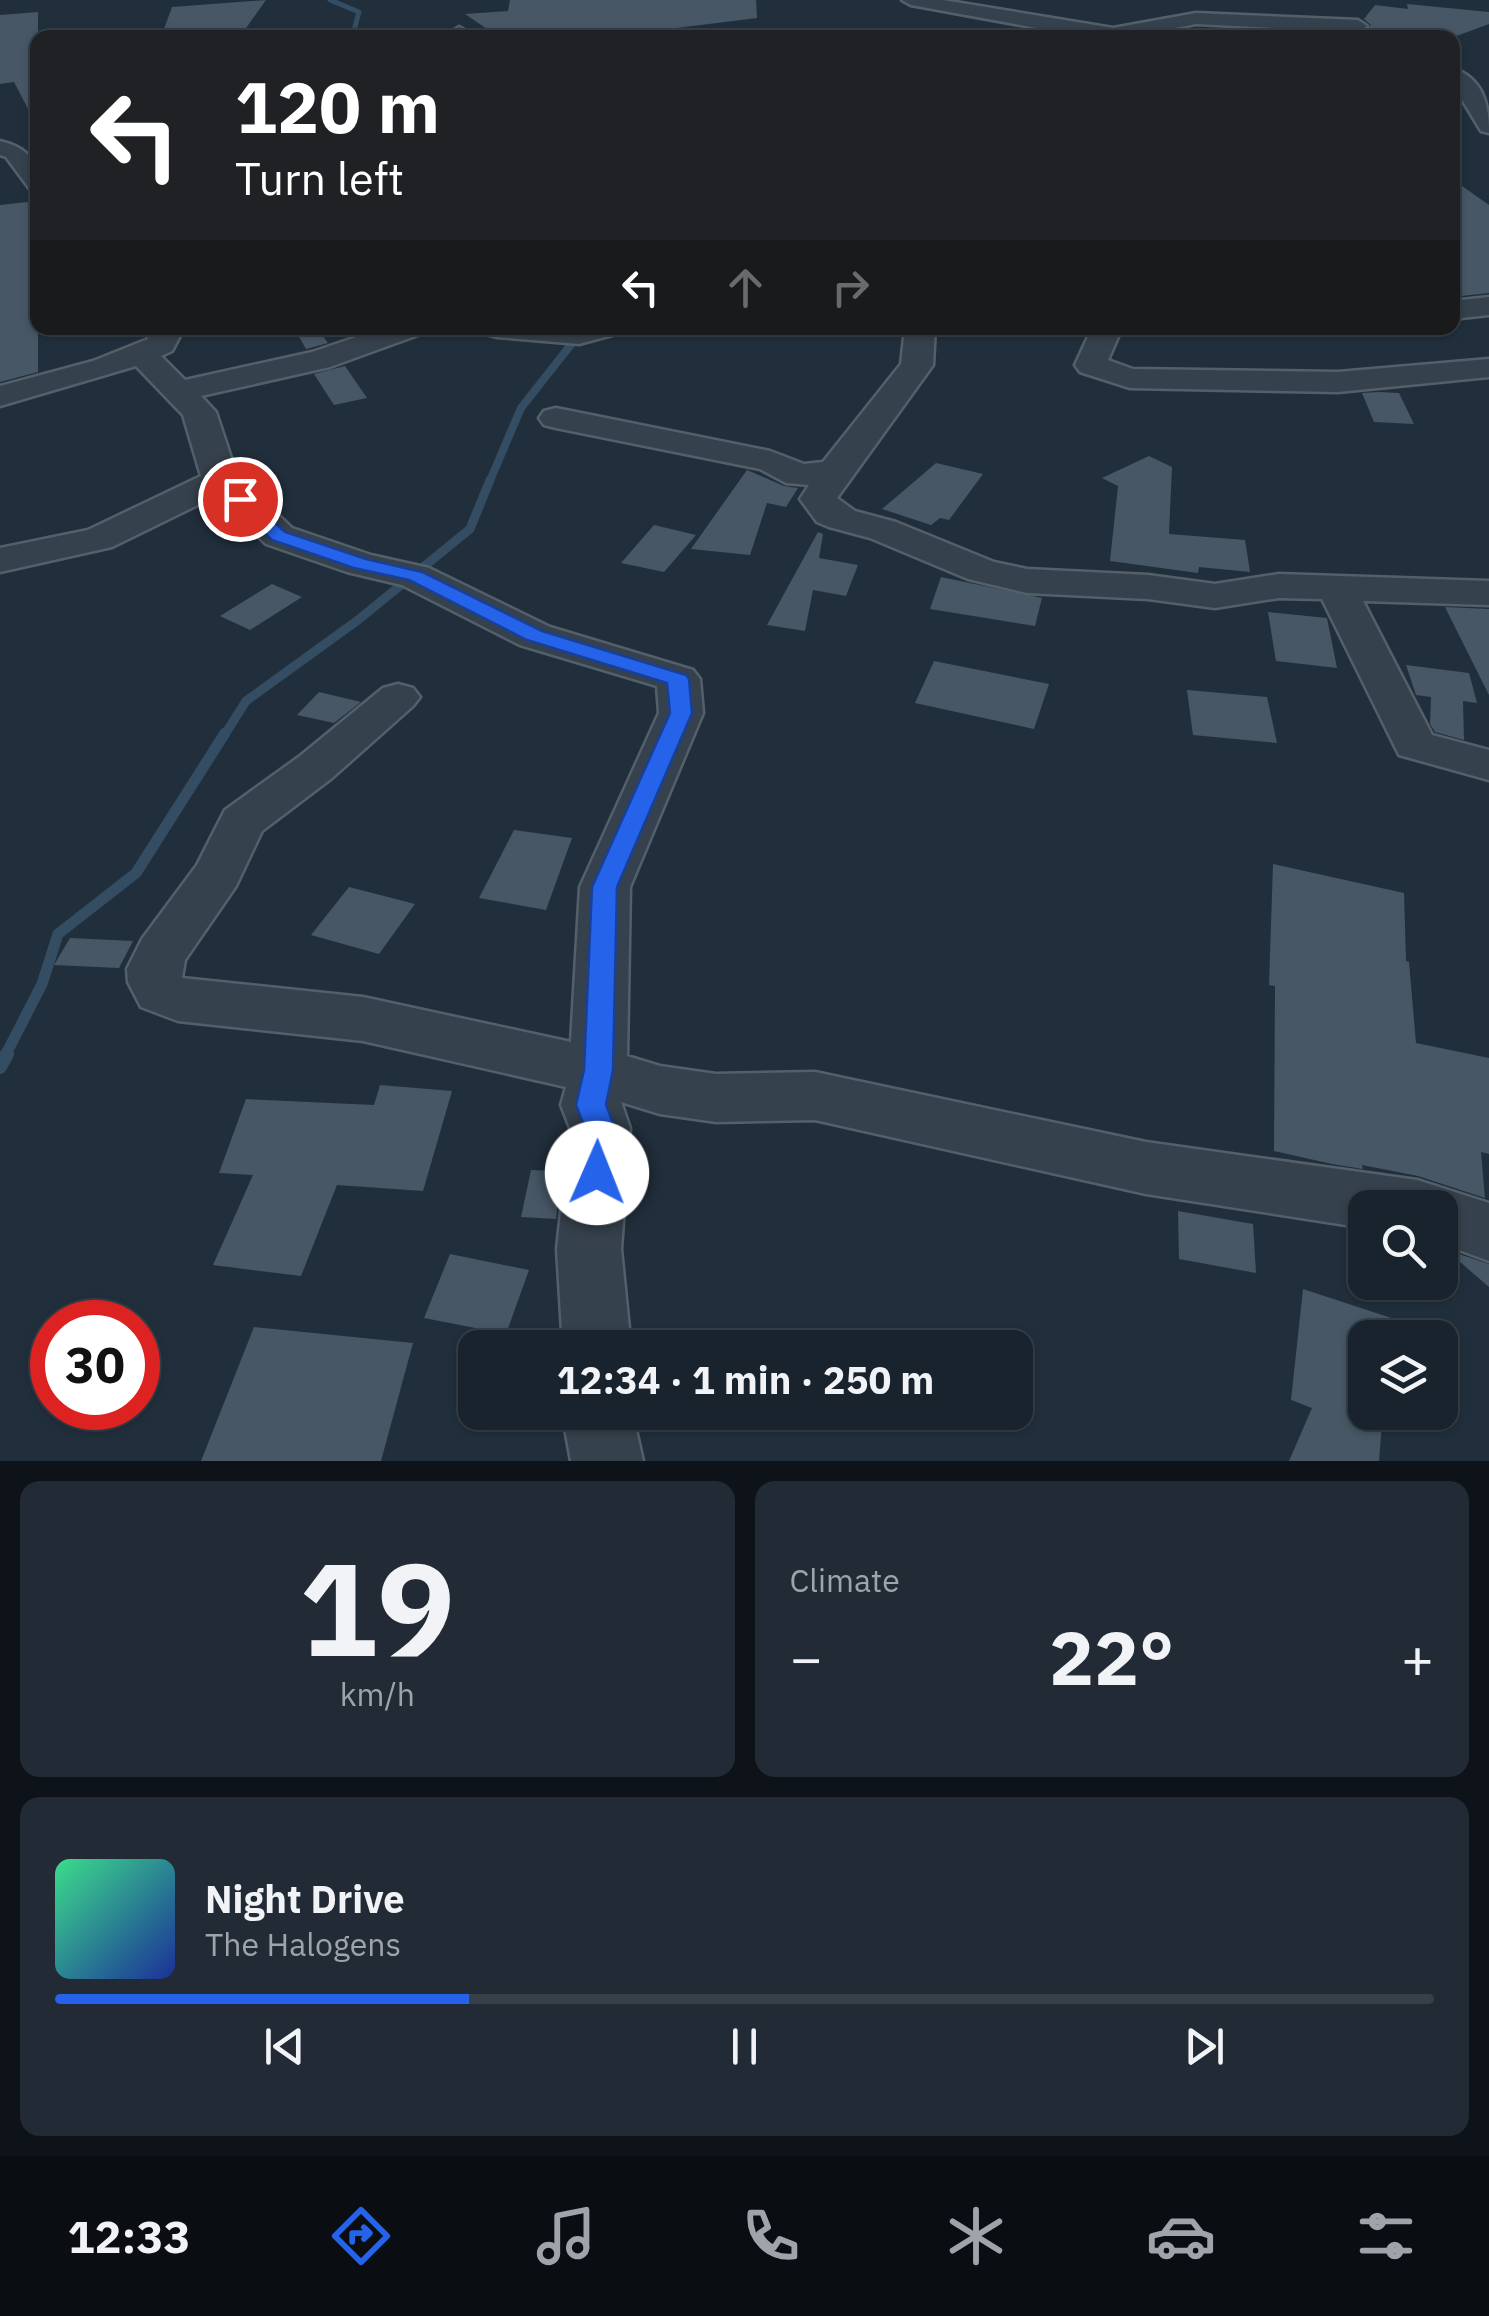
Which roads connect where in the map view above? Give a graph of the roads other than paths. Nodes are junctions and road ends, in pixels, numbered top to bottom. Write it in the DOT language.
graph roads {
  1 [pos="911,0"];
  2 [pos="1362,25"];
  3 [pos="1073,30"];
  4 [pos="1120,30"];
  5 [pos="1460,79"];
  6 [pos="1489,126"];
  7 [pos="1,153"];
  8 [pos="30,169"];
  9 [pos="1489,306"];
  10 [pos="1460,309"];
  11 [pos="390,335"];
  12 [pos="919,335"];
  13 [pos="1103,335"];
  14 [pos="150,340"];
  15 [pos="1489,368"];
  16 [pos="180,392"];
  17 [pos="0,396"];
  18 [pos="556,418"];
  19 [pos="834,472"];
  20 [pos="220,480"];
  21 [pos="0,560"];
  22 [pos="1334,588"];
  23 [pos="1489,592"];
  24 [pos="398,697"];
  25 [pos="1489,765"];
  26 [pos="598,1070"];
  27 [pos="1348,1198"];
  28 [pos="1458,1221"];
  29 [pos="1489,1232"];
  30 [pos="595,1330"];
  31 [pos="602,1430"];
  32 [pos="607,1461"];
  1 -- 3 [label="street"];
  2 -- 4 [label="street"];
  5 -- 6 [label="street"];
  7 -- 8 [label="street"];
  9 -- 10 [label="street"];
  11 -- 16 [label="street"];
  12 -- 19 [label="street"];
  13 -- 15 [label="street"];
  14 -- 16 [label="street"];
  14 -- 17 [label="street"];
  16 -- 20 [label="street"];
  18 -- 19 [label="street"];
  19 -- 22 [label="street"];
  20 -- 21 [label="street"];
  20 -- 26 [label="street"];
  22 -- 23 [label="street"];
  22 -- 25 [label="street"];
  24 -- 26 [label="street"];
  26 -- 27 [label="street"];
  26 -- 30 [label="street"];
  28 -- 29 [label="street"];
  31 -- 32 [label="street"];
}
